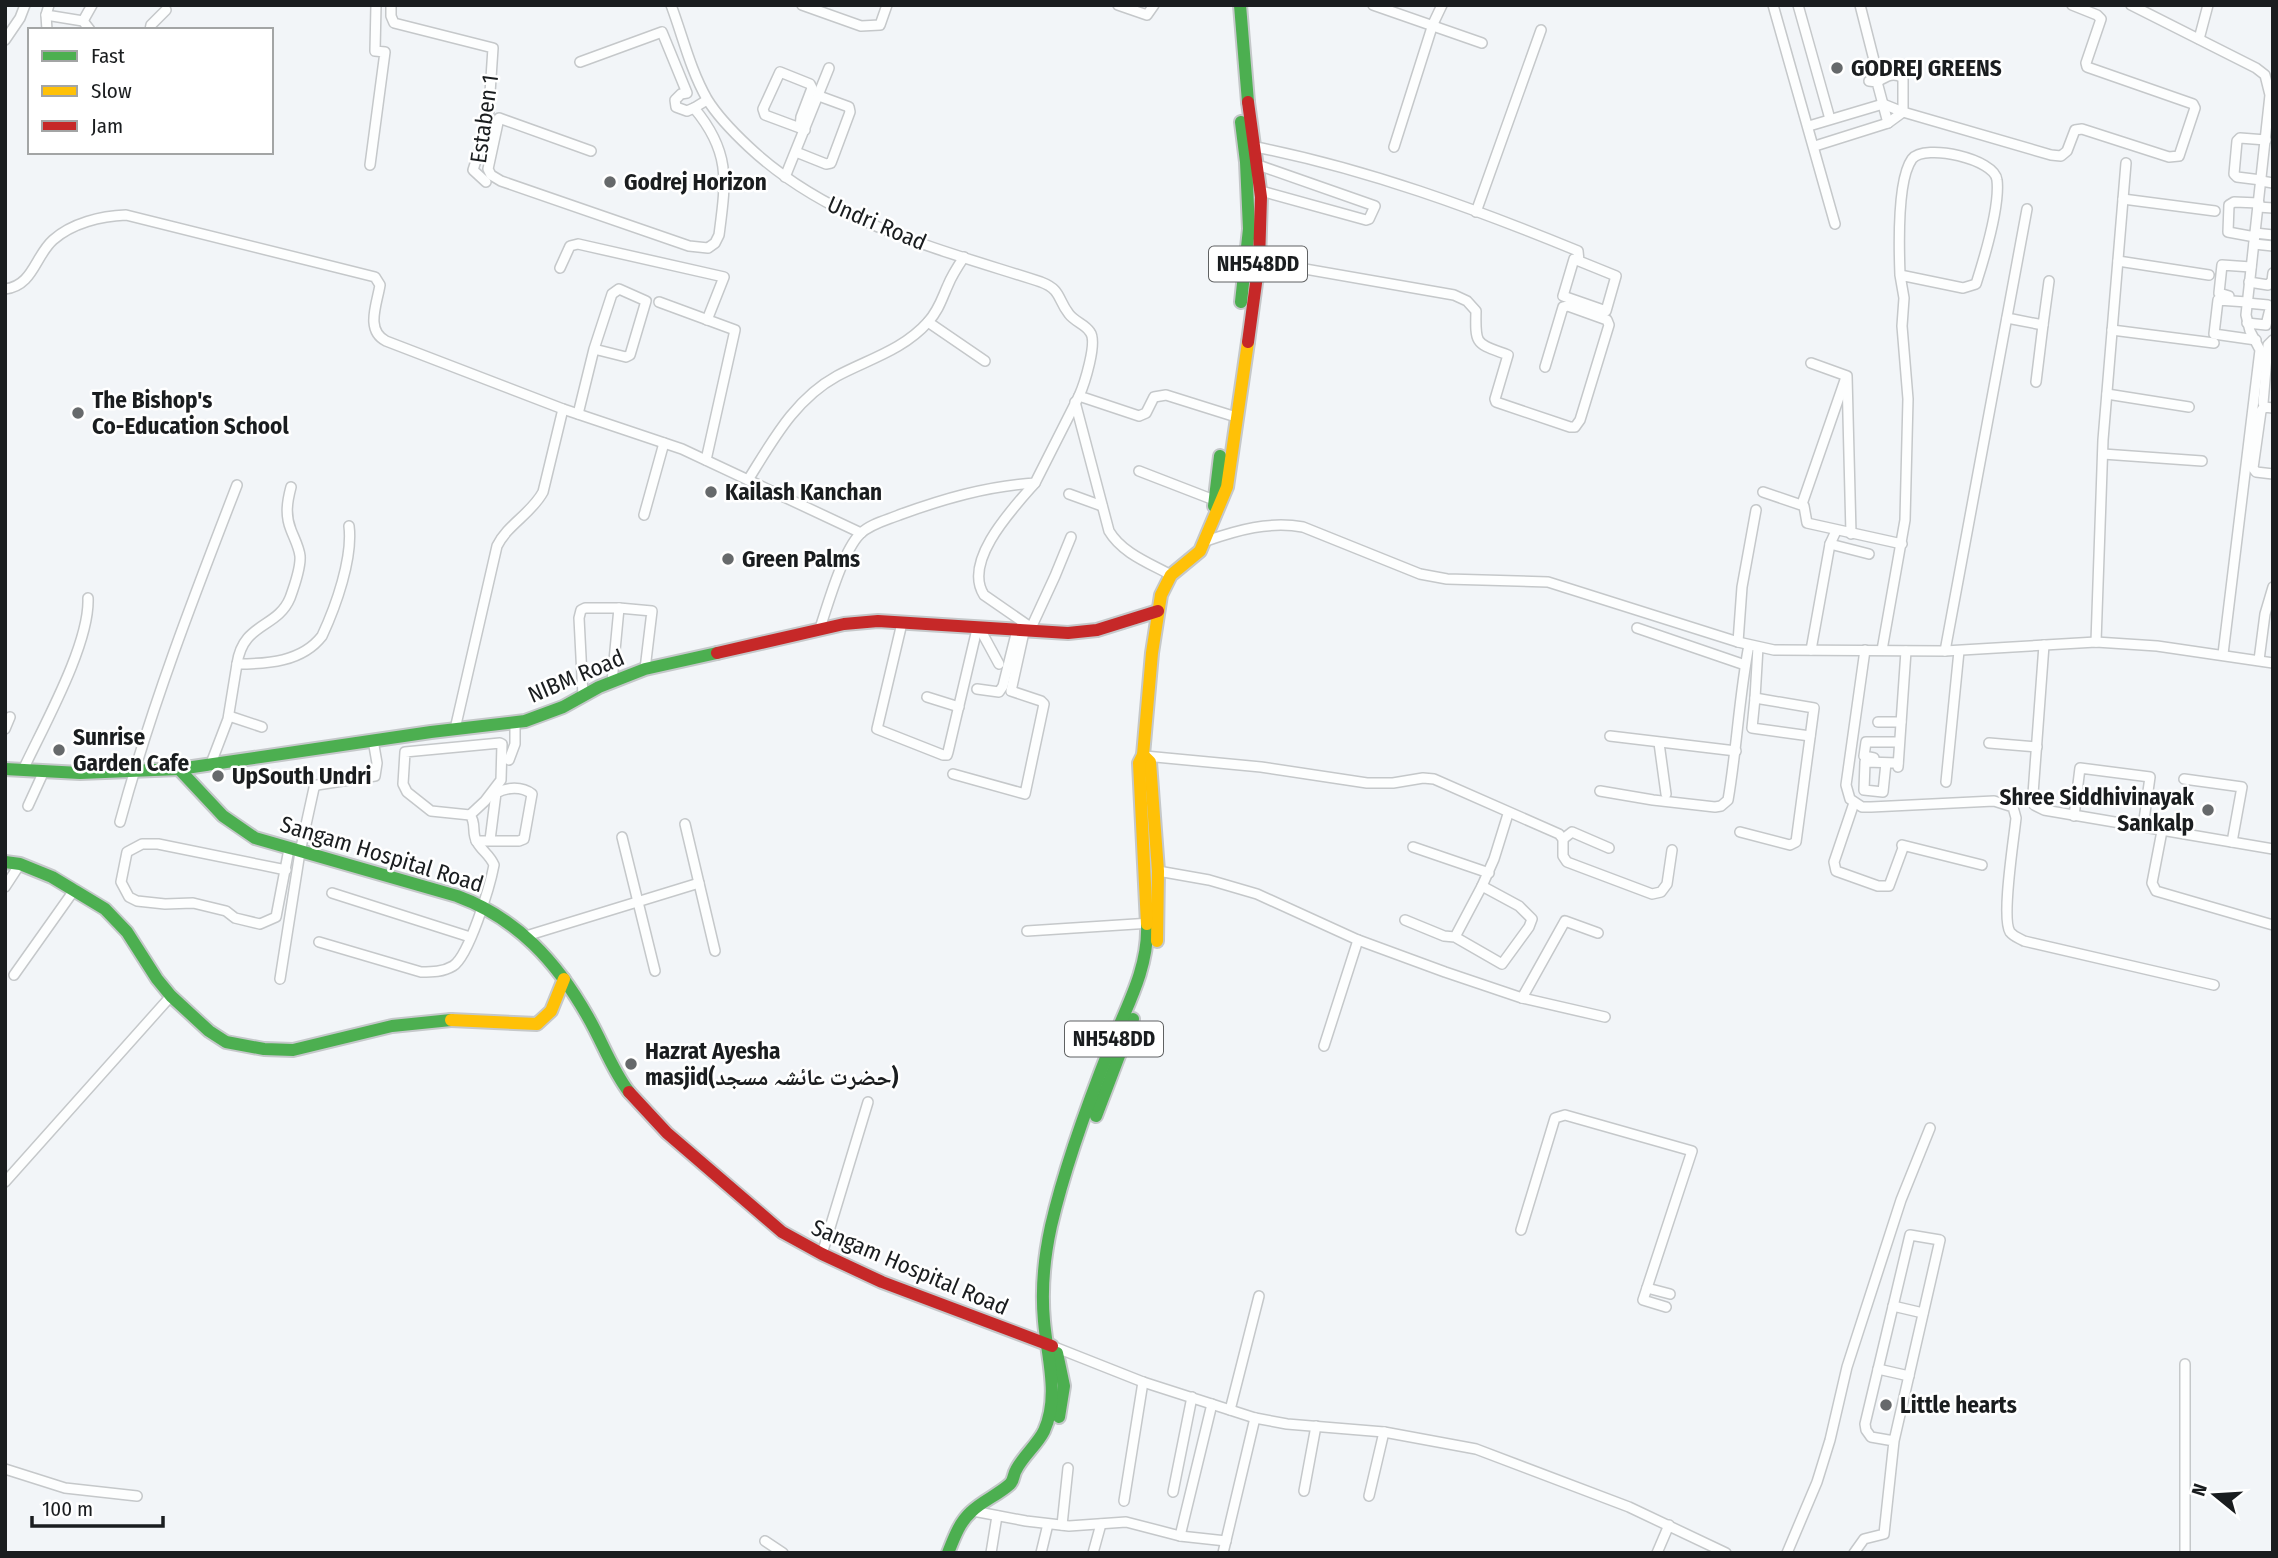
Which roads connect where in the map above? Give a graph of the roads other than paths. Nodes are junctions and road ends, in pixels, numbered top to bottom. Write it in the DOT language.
graph roads {
  1 [pos="25,5"];
  2 [pos="92,5"];
  3 [pos="376,5"];
  4 [pos="391,5"];
  5 [pos="671,5"];
  6 [pos="802,5"];
  7 [pos="887,5"];
  8 [pos="1118,5"];
  9 [pos="1154,5"];
  10 [pos="1230,5"];
  11 [pos="1240,5"];
  12 [pos="1373,5"];
  13 [pos="1442,5"];
  14 [pos="1773,5"];
  15 [pos="1798,5"];
  16 [pos="1860,5"];
  17 [pos="2071,5"];
  18 [pos="2131,5"];
  19 [pos="2208,5"];
  20 [pos="166,7"];
  21 [pos="48,10"];
  22 [pos="83,21"];
  23 [pos="1433,24"];
  24 [pos="47,28"];
  25 [pos="88,28"];
  26 [pos="150,28"];
  27 [pos="1541,30"];
  28 [pos="2199,39"];
  29 [pos="5,40"];
  30 [pos="1482,43"];
  31 [pos="580,62"];
  32 [pos="829,68"];
  33 [pos="1876,68"];
  34 [pos="701,84"];
  35 [pos="687,93"];
  36 [pos="819,96"];
  37 [pos="708,100"];
  38 [pos="1883,104"];
  39 [pos="694,108"];
  40 [pos="1903,112"];
  41 [pos="1830,120"];
  42 [pos="1888,123"];
  43 [pos="1809,126"];
  44 [pos="802,129"];
  45 [pos="2268,141"];
  46 [pos="1815,146"];
  47 [pos="1256,147"];
  48 [pos="1394,147"];
  49 [pos="592,151"];
  50 [pos="796,152"];
  51 [pos="2126,163"];
  52 [pos="370,165"];
  53 [pos="1258,165"];
  54 [pos="785,177"];
  55 [pos="2261,181"];
  56 [pos="486,182"];
  57 [pos="2273,183"];
  58 [pos="1261,191"];
  59 [pos="2123,199"];
  60 [pos="2258,205"];
  61 [pos="2273,208"];
  62 [pos="2027,209"];
  63 [pos="2215,211"];
  64 [pos="1476,212"];
  65 [pos="1835,224"];
  66 [pos="2273,235"];
  67 [pos="2255,238"];
  68 [pos="2273,246"];
  69 [pos="964,257"];
  70 [pos="1578,259"];
  71 [pos="1259,261"];
  72 [pos="2118,261"];
  73 [pos="560,268"];
  74 [pos="2251,268"];
  75 [pos="2273,273"];
  76 [pos="1900,275"];
  77 [pos="2209,275"];
  78 [pos="2049,281"];
  79 [pos="2249,282"];
  80 [pos="5,289"];
  81 [pos="2247,300"];
  82 [pos="659,302"];
  83 [pos="2007,318"];
  84 [pos="707,320"];
  85 [pos="928,322"];
  86 [pos="2246,323"];
  87 [pos="2043,325"];
  88 [pos="2112,330"];
  89 [pos="2273,340"];
  90 [pos="2256,341"];
  91 [pos="2214,343"];
  92 [pos="594,349"];
  93 [pos="985,361"];
  94 [pos="1811,363"];
  95 [pos="1545,367"];
  96 [pos="1847,376"];
  97 [pos="2036,382"];
  98 [pos="2107,394"];
  99 [pos="1077,399"];
  100 [pos="2266,404"];
  101 [pos="2189,407"];
  102 [pos="563,409"];
  103 [pos="578,414"];
  104 [pos="1231,416"];
  105 [pos="2253,442"];
  106 [pos="664,443"];
  107 [pos="2103,454"];
  108 [pos="706,460"];
  109 [pos="2202,461"];
  110 [pos="1139,471"];
  111 [pos="2273,474"];
  112 [pos="748,480"];
  113 [pos="1035,483"];
  114 [pos="237,485"];
  115 [pos="291,487"];
  116 [pos="1763,492"];
  117 [pos="1069,494"];
  118 [pos="1214,500"];
  119 [pos="1801,504"];
  120 [pos="1102,506"];
  121 [pos="1756,510"];
  122 [pos="644,515"];
  123 [pos="1215,519"];
  124 [pos="349,526"];
  125 [pos="1836,531"];
  126 [pos="861,533"];
  127 [pos="1852,534"];
  128 [pos="1071,537"];
  129 [pos="1206,541"];
  130 [pos="1830,544"];
  131 [pos="1902,544"];
  132 [pos="1869,554"];
  133 [pos="1171,575"];
  134 [pos="2273,587"];
  135 [pos="88,598"];
  136 [pos="619,608"];
  137 [pos="1158,611"];
  138 [pos="2269,613"];
  139 [pos="902,623"];
  140 [pos="820,628"];
  141 [pos="1637,628"];
  142 [pos="978,629"];
  143 [pos="1027,631"];
  144 [pos="1738,642"];
  145 [pos="2096,642"];
  146 [pos="2044,645"];
  147 [pos="1754,646"];
  148 [pos="1811,650"];
  149 [pos="1865,650"];
  150 [pos="1882,650"];
  151 [pos="1959,650"];
  152 [pos="1906,651"];
  153 [pos="1945,651"];
  154 [pos="2223,654"];
  155 [pos="2259,660"];
  156 [pos="2273,663"];
  157 [pos="237,664"];
  158 [pos="1745,665"];
  159 [pos="1008,666"];
  160 [pos="645,669"];
  161 [pos="612,682"];
  162 [pos="977,690"];
  163 [pos="583,696"];
  164 [pos="927,698"];
  165 [pos="1755,698"];
  166 [pos="959,708"];
  167 [pos="229,716"];
  168 [pos="10,717"];
  169 [pos="515,722"];
  170 [pos="1878,722"];
  171 [pos="1901,722"];
  172 [pos="262,727"];
  173 [pos="5,729"];
  174 [pos="455,729"];
  175 [pos="1610,736"];
  176 [pos="1811,736"];
  177 [pos="373,740"];
  178 [pos="1899,742"];
  179 [pos="1659,743"];
  180 [pos="1989,743"];
  181 [pos="2036,747"];
  182 [pos="1736,751"];
  183 [pos="1143,755"];
  184 [pos="509,760"];
  185 [pos="1886,763"];
  186 [pos="1898,763"];
  187 [pos="210,766"];
  188 [pos="5,769"];
  189 [pos="179,769"];
  190 [pos="23,771"];
  191 [pos="44,771"];
  192 [pos="134,771"];
  193 [pos="953,775"];
  194 [pos="2184,779"];
  195 [pos="1946,782"];
  196 [pos="1600,791"];
  197 [pos="1666,794"];
  198 [pos="1854,803"];
  199 [pos="28,806"];
  200 [pos="1508,814"];
  201 [pos="470,815"];
  202 [pos="2074,816"];
  203 [pos="120,822"];
  204 [pos="685,824"];
  205 [pos="2143,827"];
  206 [pos="2162,831"];
  207 [pos="1740,832"];
  208 [pos="622,836"];
  209 [pos="1563,839"];
  210 [pos="476,841"];
  211 [pos="490,841"];
  212 [pos="2232,842"];
  213 [pos="1413,847"];
  214 [pos="2272,847"];
  215 [pos="1609,848"];
  216 [pos="295,850"];
  217 [pos="1672,850"];
  218 [pos="5,862"];
  219 [pos="20,864"];
  220 [pos="1982,865"];
  221 [pos="286,870"];
  222 [pos="1158,871"];
  223 [pos="1489,873"];
  224 [pos="699,883"];
  225 [pos="1482,886"];
  226 [pos="5,887"];
  227 [pos="75,889"];
  228 [pos="332,893"];
  229 [pos="638,901"];
  230 [pos="482,905"];
  231 [pos="1405,920"];
  232 [pos="1153,924"];
  233 [pos="2273,925"];
  234 [pos="1027,930"];
  235 [pos="1598,933"];
  236 [pos="526,936"];
  237 [pos="470,937"];
  238 [pos="1455,937"];
  239 [pos="1358,940"];
  240 [pos="319,942"];
  241 [pos="715,951"];
  242 [pos="655,971"];
  243 [pos="14,975"];
  244 [pos="280,979"];
  245 [pos="564,979"];
  246 [pos="2214,985"];
  247 [pos="172,996"];
  248 [pos="1522,998"];
  249 [pos="1605,1017"];
  250 [pos="1324,1046"];
  251 [pos="868,1102"];
  252 [pos="1930,1128"];
  253 [pos="6,1179"];
  254 [pos="1521,1230"];
  255 [pos="822,1255"];
  256 [pos="1647,1288"];
  257 [pos="1670,1294"];
  258 [pos="1259,1296"];
  259 [pos="1893,1306"];
  260 [pos="1666,1307"];
  261 [pos="1923,1313"];
  262 [pos="1051,1346"];
  263 [pos="2185,1364"];
  264 [pos="1878,1369"];
  265 [pos="1909,1376"];
  266 [pos="1143,1382"];
  267 [pos="1192,1397"];
  268 [pos="1212,1404"];
  269 [pos="1230,1410"];
  270 [pos="1255,1418"];
  271 [pos="1316,1426"];
  272 [pos="1384,1432"];
  273 [pos="1894,1441"];
  274 [pos="1068,1468"];
  275 [pos="5,1469"];
  276 [pos="1304,1491"];
  277 [pos="1173,1492"];
  278 [pos="137,1496"];
  279 [pos="1369,1496"];
  280 [pos="1124,1501"];
  281 [pos="971,1511"];
  282 [pos="997,1516"];
  283 [pos="1048,1524"];
  284 [pos="1101,1524"];
  285 [pos="1062,1525"];
  286 [pos="1669,1525"];
  287 [pos="1180,1536"];
  288 [pos="765,1541"];
  289 [pos="1226,1541"];
  290 [pos="783,1553"];
  291 [pos="948,1553"];
  292 [pos="991,1553"];
  293 [pos="1041,1553"];
  294 [pos="1093,1553"];
  295 [pos="1223,1553"];
  296 [pos="1657,1553"];
  297 [pos="1726,1553"];
  298 [pos="1787,1553"];
  299 [pos="1854,1553"];
  300 [pos="2185,1553"];
  1 -- 29 [label="street"];
  2 -- 22 [label="street"];
  3 -- 52 [label="street"];
  4 -- 56 [label="street, Estaben 1"];
  5 -- 34 [label="street, Undri Road"];
  6 -- 7 [label="street"];
  8 -- 9 [label="street"];
  10 -- 104 [label="main road, NH548DD"];
  11 -- 47 [label="main road, NH548DD"];
  12 -- 23 [label="street"];
  13 -- 23 [label="street"];
  14 -- 43 [label="street"];
  15 -- 41 [label="street"];
  16 -- 33 [label="street"];
  17 -- 40 [label="street"];
  18 -- 28 [label="street"];
  19 -- 28 [label="street"];
  20 -- 26 [label="street"];
  21 -- 22 [label="street"];
  21 -- 24 [label="street"];
  22 -- 25 [label="street"];
  23 -- 30 [label="street"];
  23 -- 48 [label="street"];
  27 -- 64 [label="street"];
  28 -- 45 [label="street"];
  31 -- 35 [label="street"];
  32 -- 36 [label="street"];
  34 -- 35 [label="street"];
  34 -- 37 [label="street, Undri Road"];
  35 -- 39 [label="street"];
  36 -- 44 [label="street"];
  36 -- 50 [label="street"];
  37 -- 39 [label="street"];
  37 -- 54 [label="street, Undri Road"];
  38 -- 40 [label="street"];
  38 -- 40 [label="street"];
  38 -- 41 [label="street"];
  38 -- 42 [label="street"];
  39 -- 49 [label="street"];
  40 -- 42 [label="street"];
  41 -- 43 [label="street"];
  42 -- 46 [label="street"];
  43 -- 46 [label="street"];
  44 -- 44 [label="street"];
  44 -- 50 [label="street"];
  45 -- 55 [label="street"];
  45 -- 55 [label="street"];
  46 -- 65 [label="street"];
  47 -- 53 [label="main road, NH548DD"];
  47 -- 64 [label="street"];
  50 -- 54 [label="street"];
  51 -- 59 [label="street"];
  53 -- 58 [label="main road, NH548DD"];
  53 -- 58 [label="street"];
  54 -- 69 [label="street, Undri Road"];
  55 -- 57 [label="street"];
  55 -- 60 [label="street"];
  58 -- 71 [label="main road, NH548DD"];
  59 -- 63 [label="street"];
  59 -- 72 [label="street"];
  60 -- 61 [label="street"];
  60 -- 67 [label="street"];
  60 -- 67 [label="street"];
  62 -- 83 [label="street"];
  64 -- 70 [label="street"];
  66 -- 67 [label="street"];
  67 -- 68 [label="street"];
  67 -- 74 [label="street"];
  69 -- 85 [label="street"];
  69 -- 99 [label="street, Undri Road"];
  70 -- 70 [label="street"];
  71 -- 95 [label="street"];
  71 -- 104 [label="main road, NH548DD"];
  72 -- 77 [label="street"];
  72 -- 88 [label="street"];
  73 -- 84 [label="street"];
  74 -- 79 [label="street"];
  74 -- 81 [label="street"];
  75 -- 79 [label="street"];
  76 -- 76 [label="street"];
  76 -- 131 [label="street"];
  78 -- 87 [label="street"];
  79 -- 81 [label="street"];
  80 -- 102 [label="street"];
  81 -- 86 [label="street"];
  81 -- 86 [label="street"];
  81 -- 90 [label="street"];
  82 -- 84 [label="street"];
  83 -- 87 [label="street"];
  83 -- 153 [label="street"];
  84 -- 108 [label="street"];
  85 -- 93 [label="street"];
  85 -- 112 [label="street"];
  86 -- 90 [label="street"];
  87 -- 97 [label="street"];
  88 -- 91 [label="street"];
  88 -- 98 [label="street"];
  89 -- 100 [label="street"];
  90 -- 100 [label="street"];
  92 -- 92 [label="street"];
  92 -- 103 [label="street"];
  94 -- 96 [label="street"];
  96 -- 119 [label="street"];
  96 -- 127 [label="street"];
  98 -- 101 [label="street"];
  98 -- 107 [label="street"];
  99 -- 104 [label="street"];
  99 -- 113 [label="street, Undri Road"];
  99 -- 120 [label="street"];
  100 -- 105 [label="street"];
  100 -- 105 [label="street"];
  102 -- 103 [label="street"];
  102 -- 174 [label="street"];
  103 -- 106 [label="street"];
  104 -- 118 [label="main road, NH548DD"];
  104 -- 123 [label="main road, NH548DD"];
  105 -- 111 [label="street"];
  105 -- 154 [label="street"];
  106 -- 108 [label="street"];
  106 -- 122 [label="street"];
  107 -- 109 [label="street"];
  107 -- 145 [label="street"];
  108 -- 112 [label="street"];
  110 -- 118 [label="street"];
  112 -- 126 [label="street"];
  113 -- 126 [label="street"];
  113 -- 143 [label="street, Undri Road"];
  114 -- 192 [label="street"];
  115 -- 157 [label="street"];
  116 -- 119 [label="street"];
  117 -- 120 [label="street"];
  118 -- 123 [label="main road, NH548DD"];
  119 -- 125 [label="street"];
  120 -- 133 [label="street"];
  121 -- 144 [label="street"];
  123 -- 129 [label="main road, NH548DD"];
  124 -- 157 [label="street"];
  125 -- 127 [label="street"];
  125 -- 130 [label="street"];
  126 -- 140 [label="street"];
  127 -- 131 [label="street"];
  128 -- 143 [label="street"];
  129 -- 133 [label="main road, NH548DD"];
  129 -- 144 [label="street"];
  130 -- 132 [label="street"];
  130 -- 148 [label="street"];
  131 -- 150 [label="street"];
  133 -- 137 [label="main road, NH548DD"];
  134 -- 138 [label="street"];
  135 -- 190 [label="street"];
  136 -- 160 [label="street"];
  136 -- 161 [label="street"];
  136 -- 163 [label="street"];
  137 -- 143 [label="main road, NIBM Road"];
  137 -- 183 [label="main road, NH548DD"];
  138 -- 155 [label="street"];
  139 -- 140 [label="main road, NIBM Road"];
  139 -- 142 [label="main road, NIBM Road"];
  139 -- 166 [label="street"];
  140 -- 160 [label="main road, NIBM Road"];
  141 -- 158 [label="street"];
  142 -- 143 [label="main road, NIBM Road"];
  142 -- 159 [label="street"];
  142 -- 166 [label="street"];
  143 -- 159 [label="street"];
  144 -- 147 [label="street"];
  145 -- 146 [label="street"];
  145 -- 154 [label="street"];
  146 -- 151 [label="street"];
  146 -- 181 [label="street"];
  147 -- 148 [label="street"];
  147 -- 158 [label="street"];
  147 -- 165 [label="street"];
  148 -- 149 [label="street"];
  149 -- 150 [label="street"];
  149 -- 198 [label="street"];
  150 -- 152 [label="street"];
  151 -- 153 [label="street"];
  151 -- 195 [label="street"];
  152 -- 153 [label="street"];
  152 -- 171 [label="street"];
  154 -- 155 [label="street"];
  155 -- 156 [label="street"];
  157 -- 167 [label="street"];
  158 -- 182 [label="street"];
  159 -- 162 [label="street"];
  159 -- 193 [label="street"];
  160 -- 161 [label="main road, NIBM Road"];
  161 -- 163 [label="main road, NIBM Road"];
  163 -- 169 [label="main road, NIBM Road"];
  164 -- 166 [label="street"];
  165 -- 176 [label="street"];
  165 -- 176 [label="street"];
  167 -- 172 [label="street"];
  167 -- 187 [label="street"];
  168 -- 173 [label="street"];
  169 -- 174 [label="main road, NIBM Road"];
  169 -- 184 [label="street"];
  170 -- 171 [label="street"];
  171 -- 178 [label="street"];
  174 -- 177 [label="main road, NIBM Road"];
  175 -- 179 [label="street"];
  176 -- 207 [label="street"];
  177 -- 187 [label="main road, NIBM Road"];
  177 -- 216 [label="street"];
  178 -- 186 [label="street"];
  178 -- 186 [label="street"];
  179 -- 182 [label="street"];
  179 -- 197 [label="street"];
  180 -- 181 [label="street"];
  181 -- 202 [label="street"];
  182 -- 196 [label="street"];
  183 -- 200 [label="street"];
  183 -- 222 [label="main road, NH548DD"];
  183 -- 232 [label="main road, NH548DD"];
  185 -- 186 [label="street"];
  187 -- 189 [label="main road, NIBM Road"];
  188 -- 190 [label="main road, NIBM Road"];
  189 -- 192 [label="main road, NIBM Road"];
  189 -- 216 [label="main road, Sangam Hospital Road"];
  190 -- 191 [label="main road, NIBM Road"];
  191 -- 192 [label="main road, NIBM Road"];
  191 -- 199 [label="street"];
  192 -- 203 [label="street"];
  194 -- 212 [label="street"];
  198 -- 220 [label="street"];
  198 -- 246 [label="street"];
  200 -- 209 [label="street"];
  200 -- 223 [label="street"];
  201 -- 201 [label="street"];
  201 -- 210 [label="street"];
  202 -- 205 [label="street"];
  202 -- 205 [label="street"];
  204 -- 224 [label="street"];
  205 -- 206 [label="street"];
  206 -- 212 [label="street"];
  206 -- 233 [label="street"];
  208 -- 229 [label="street"];
  209 -- 215 [label="street"];
  209 -- 217 [label="street"];
  210 -- 211 [label="street"];
  210 -- 230 [label="street"];
  211 -- 211 [label="street"];
  212 -- 214 [label="street"];
  213 -- 223 [label="street"];
  216 -- 221 [label="street"];
  216 -- 230 [label="main road, Sangam Hospital Road"];
  216 -- 244 [label="street"];
  218 -- 219 [label="main road"];
  219 -- 226 [label="street"];
  219 -- 227 [label="main road"];
  221 -- 221 [label="street"];
  222 -- 232 [label="main road, NH548DD"];
  222 -- 239 [label="street"];
  223 -- 225 [label="street"];
  224 -- 229 [label="street"];
  224 -- 241 [label="street"];
  225 -- 238 [label="street"];
  225 -- 238 [label="street"];
  227 -- 243 [label="street"];
  227 -- 247 [label="main road"];
  228 -- 237 [label="street"];
  229 -- 236 [label="street"];
  229 -- 242 [label="street"];
  230 -- 236 [label="main road, Sangam Hospital Road"];
  230 -- 237 [label="street"];
  231 -- 238 [label="street"];
  232 -- 234 [label="street"];
  232 -- 262 [label="main road, NH548DD"];
  235 -- 248 [label="street"];
  236 -- 245 [label="main road, Sangam Hospital Road"];
  237 -- 240 [label="street"];
  239 -- 248 [label="street"];
  239 -- 250 [label="street"];
  245 -- 247 [label="main road"];
  245 -- 255 [label="main road, Sangam Hospital Road"];
  247 -- 253 [label="street"];
  248 -- 249 [label="street"];
  251 -- 255 [label="street"];
  252 -- 298 [label="street"];
  254 -- 256 [label="street"];
  255 -- 262 [label="main road, Sangam Hospital Road"];
  256 -- 257 [label="street"];
  256 -- 260 [label="street"];
  258 -- 269 [label="street"];
  259 -- 261 [label="street"];
  259 -- 261 [label="street"];
  259 -- 264 [label="street"];
  261 -- 265 [label="street"];
  262 -- 266 [label="street"];
  262 -- 281 [label="main road, NH548DD"];
  263 -- 300 [label="street"];
  264 -- 265 [label="street"];
  264 -- 273 [label="street"];
  265 -- 273 [label="street"];
  266 -- 267 [label="street"];
  266 -- 280 [label="street"];
  267 -- 268 [label="street"];
  267 -- 277 [label="street"];
  268 -- 269 [label="street"];
  268 -- 287 [label="street"];
  269 -- 270 [label="street"];
  270 -- 271 [label="street"];
  270 -- 289 [label="street"];
  271 -- 272 [label="street"];
  271 -- 276 [label="street"];
  272 -- 279 [label="street"];
  272 -- 286 [label="street"];
  273 -- 299 [label="street"];
  274 -- 285 [label="street"];
  275 -- 278 [label="street"];
  281 -- 282 [label="street"];
  281 -- 291 [label="main road, NH548DD"];
  282 -- 283 [label="street"];
  282 -- 292 [label="street"];
  283 -- 285 [label="street"];
  283 -- 293 [label="street"];
  284 -- 285 [label="street"];
  284 -- 287 [label="street"];
  284 -- 294 [label="street"];
  286 -- 296 [label="street"];
  286 -- 297 [label="street"];
  287 -- 289 [label="street"];
  288 -- 290 [label="street"];
  289 -- 295 [label="street"];
}
